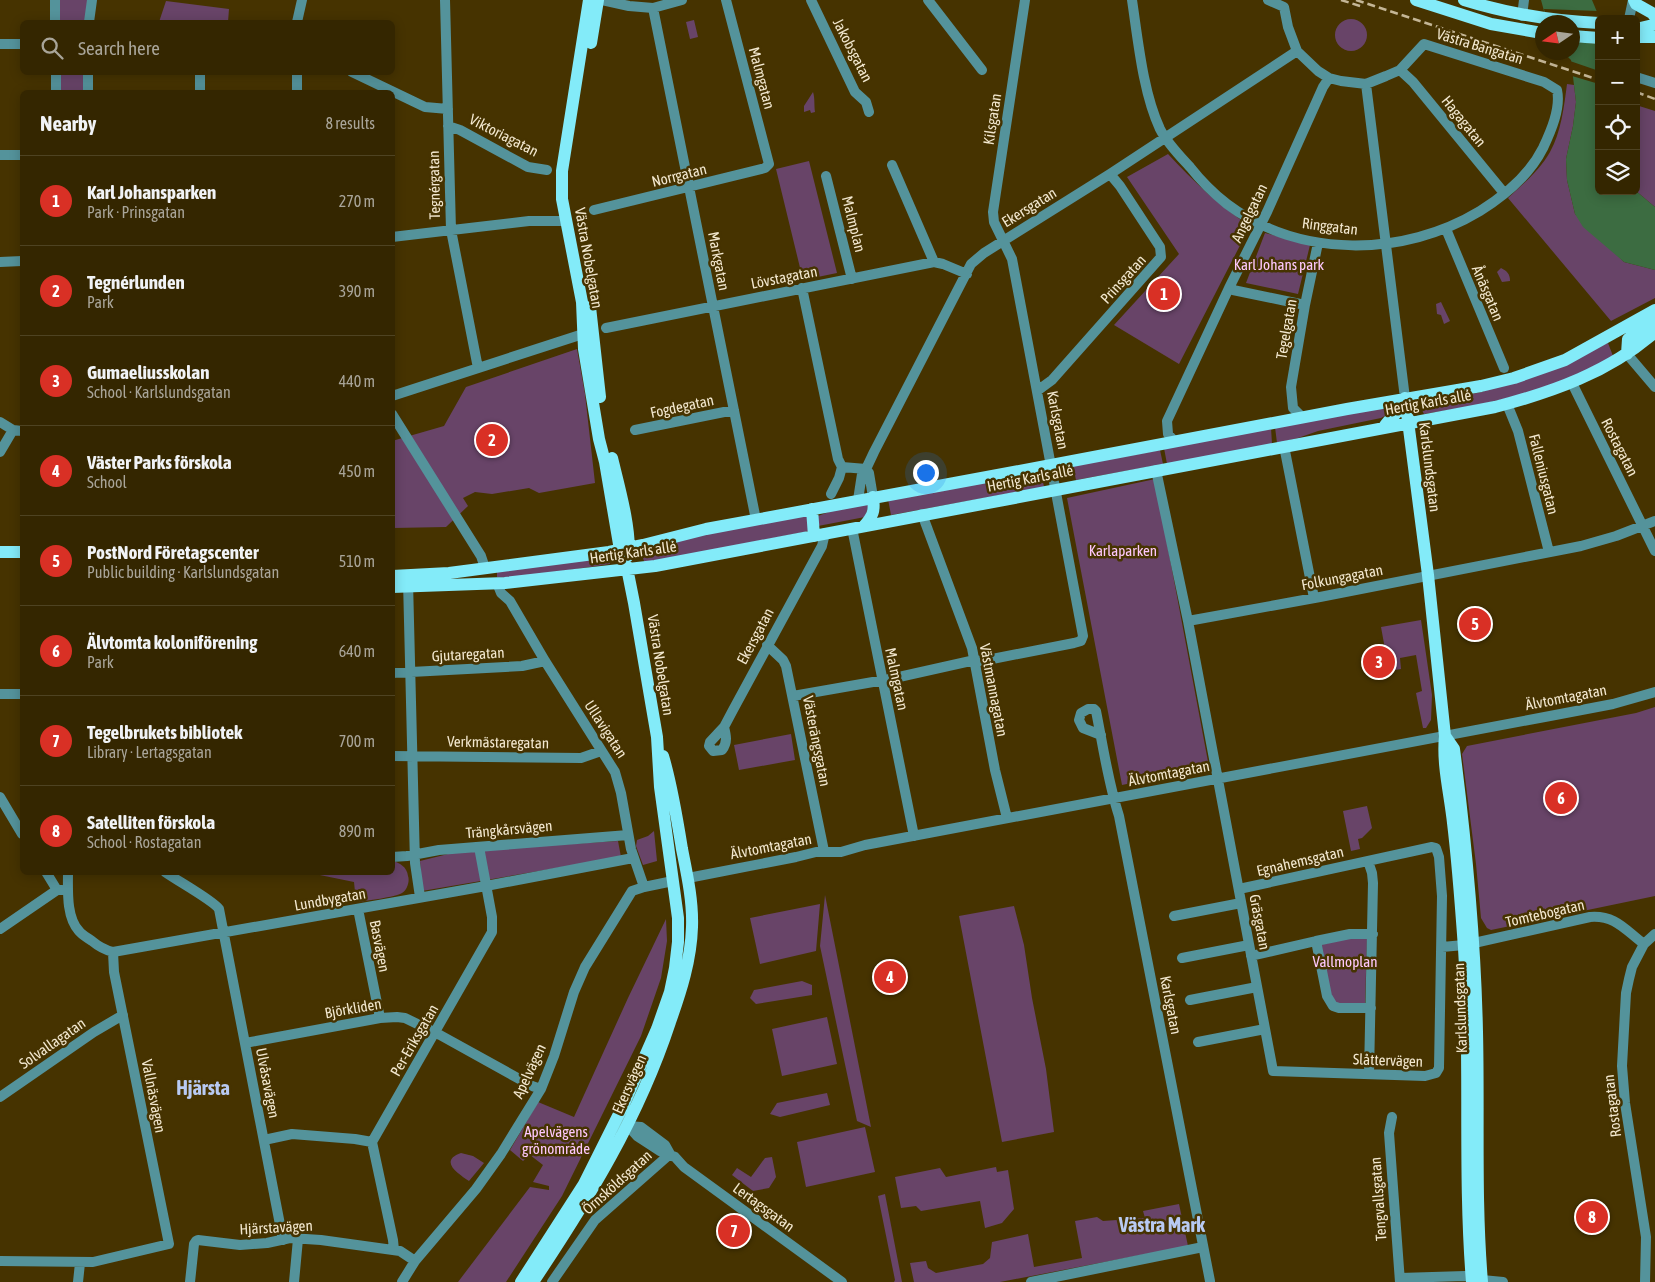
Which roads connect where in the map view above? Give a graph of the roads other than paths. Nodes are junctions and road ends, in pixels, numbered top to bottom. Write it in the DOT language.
graph roads {
  1 [pos="55,0"];
  2 [pos="92,0"];
  3 [pos="302,0"];
  4 [pos="445,0"];
  5 [pos="589,0"];
  6 [pos="598,0"];
  7 [pos="602,0"];
  8 [pos="682,0"];
  9 [pos="726,0"];
  10 [pos="811,0"];
  11 [pos="928,0"];
  12 [pos="1025,0"];
  13 [pos="1132,0"];
  14 [pos="1268,0"];
  15 [pos="1416,0"];
  16 [pos="1464,0"];
  17 [pos="1524,0"];
  18 [pos="1633,0"];
  19 [pos="653,8"];
  20 [pos="1631,15"];
  21 [pos="1522,16"];
  22 [pos="55,20"];
  23 [pos="89,20"];
  24 [pos="297,20"];
  25 [pos="1655,20"];
  26 [pos="1640,21"];
  27 [pos="1595,23"];
  28 [pos="1640,29"];
  29 [pos="1535,32"];
  30 [pos="1580,37"];
  31 [pos="1640,37"];
  32 [pos="1655,37"];
  33 [pos="1595,38"];
  34 [pos="0,44"];
  35 [pos="20,44"];
  36 [pos="1297,51"];
  37 [pos="982,70"];
  38 [pos="1400,70"];
  39 [pos="56,75"];
  40 [pos="88,75"];
  41 [pos="200,75"];
  42 [pos="297,75"];
  43 [pos="356,75"];
  44 [pos="1329,78"];
  45 [pos="1640,78"];
  46 [pos="1655,83"];
  47 [pos="1366,84"];
  48 [pos="1554,88"];
  49 [pos="377,89"];
  50 [pos="56,90"];
  51 [pos="88,90"];
  52 [pos="200,90"];
  53 [pos="297,90"];
  54 [pos="395,96"];
  55 [pos="448,109"];
  56 [pos="869,112"];
  57 [pos="448,126"];
  58 [pos="1165,137"];
  59 [pos="0,155"];
  60 [pos="20,155"];
  61 [pos="769,164"];
  62 [pos="892,165"];
  63 [pos="547,170"];
  64 [pos="1110,174"];
  65 [pos="826,176"];
  66 [pos="689,188"];
  67 [pos="1504,193"];
  68 [pos="594,210"];
  69 [pos="566,221"];
  70 [pos="1261,224"];
  71 [pos="1446,229"];
  72 [pos="450,230"];
  73 [pos="395,237"];
  74 [pos="1004,240"];
  75 [pos="1318,243"];
  76 [pos="1385,243"];
  77 [pos="0,262"];
  78 [pos="20,262"];
  79 [pos="934,262"];
  80 [pos="966,274"];
  81 [pos="852,279"];
  82 [pos="802,288"];
  83 [pos="1229,288"];
  84 [pos="1305,305"];
  85 [pos="713,307"];
  86 [pos="1655,310"];
  87 [pos="1655,319"];
  88 [pos="606,328"];
  89 [pos="1655,332"];
  90 [pos="583,334"];
  91 [pos="1612,334"];
  92 [pos="1627,354"];
  93 [pos="478,368"];
  94 [pos="1504,368"];
  95 [pos="1572,382"];
  96 [pos="1655,386"];
  97 [pos="1037,391"];
  98 [pos="395,395"];
  99 [pos="1422,395"];
  100 [pos="1405,398"];
  101 [pos="1507,404"];
  102 [pos="734,410"];
  103 [pos="1303,418"];
  104 [pos="395,419"];
  105 [pos="0,422"];
  106 [pos="1408,422"];
  107 [pos="1384,427"];
  108 [pos="635,430"];
  109 [pos="18,431"];
  110 [pos="1175,442"];
  111 [pos="1284,446"];
  112 [pos="0,452"];
  113 [pos="1052,465"];
  114 [pos="842,467"];
  115 [pos="866,469"];
  116 [pos="1156,470"];
  117 [pos="1056,489"];
  118 [pos="831,494"];
  119 [pos="873,498"];
  120 [pos="858,500"];
  121 [pos="812,509"];
  122 [pos="922,514"];
  123 [pos="756,520"];
  124 [pos="1655,521"];
  125 [pos="1644,526"];
  126 [pos="858,527"];
  127 [pos="820,535"];
  128 [pos="625,549"];
  129 [pos="1655,551"];
  130 [pos="0,552"];
  131 [pos="20,552"];
  132 [pos="1549,552"];
  133 [pos="485,568"];
  134 [pos="626,568"];
  135 [pos="1428,575"];
  136 [pos="395,577"];
  137 [pos="408,581"];
  138 [pos="516,582"];
  139 [pos="496,583"];
  140 [pos="395,586"];
  141 [pos="1314,598"];
  142 [pos="510,601"];
  143 [pos="1188,620"];
  144 [pos="767,645"];
  145 [pos="974,660"];
  146 [pos="545,661"];
  147 [pos="395,672"];
  148 [pos="410,673"];
  149 [pos="882,680"];
  150 [pos="1655,692"];
  151 [pos="0,694"];
  152 [pos="20,694"];
  153 [pos="793,696"];
  154 [pos="724,727"];
  155 [pos="1101,736"];
  156 [pos="1445,736"];
  157 [pos="657,737"];
  158 [pos="601,751"];
  159 [pos="395,756"];
  160 [pos="412,756"];
  161 [pos="1218,778"];
  162 [pos="1114,798"];
  163 [pos="1,802"];
  164 [pos="1007,818"];
  165 [pos="20,831"];
  166 [pos="628,835"];
  167 [pos="914,836"];
  168 [pos="479,847"];
  169 [pos="824,851"];
  170 [pos="414,855"];
  171 [pos="395,857"];
  172 [pos="633,858"];
  173 [pos="1368,861"];
  174 [pos="48,875"];
  175 [pos="68,875"];
  176 [pos="171,875"];
  177 [pos="688,878"];
  178 [pos="673,881"];
  179 [pos="486,886"];
  180 [pos="644,887"];
  181 [pos="1239,889"];
  182 [pos="57,890"];
  183 [pos="68,890"];
  184 [pos="420,897"];
  185 [pos="1241,903"];
  186 [pos="358,909"];
  187 [pos="1174,916"];
  188 [pos="0,929"];
  189 [pos="223,932"];
  190 [pos="1372,934"];
  191 [pos="1655,934"];
  192 [pos="1316,941"];
  193 [pos="1469,944"];
  194 [pos="1644,944"];
  195 [pos="1249,945"];
  196 [pos="1442,947"];
  197 [pos="113,952"];
  198 [pos="1251,956"];
  199 [pos="1182,958"];
  200 [pos="1257,987"];
  201 [pos="1190,1000"];
  202 [pos="1371,1008"];
  203 [pos="123,1015"];
  204 [pos="380,1018"];
  205 [pos="1265,1029"];
  206 [pos="435,1033"];
  207 [pos="1198,1042"];
  208 [pos="245,1043"];
  209 [pos="1273,1071"];
  210 [pos="1369,1074"];
  211 [pos="541,1089"];
  212 [pos="0,1097"];
  213 [pos="1392,1117"];
  214 [pos="622,1123"];
  215 [pos="264,1140"];
  216 [pos="372,1142"];
  217 [pos="670,1154"];
  218 [pos="298,1239"];
  219 [pos="283,1240"];
  220 [pos="1203,1247"];
  221 [pos="394,1250"];
  222 [pos="414,1261"];
  223 [pos="0,1262"];
  224 [pos="80,1263"];
  225 [pos="539,1264"];
  226 [pos="1400,1280"];
  227 [pos="1477,1280"];
  228 [pos="1210,1281"];
  229 [pos="78,1282"];
  230 [pos="190,1282"];
  231 [pos="294,1282"];
  232 [pos="402,1282"];
  233 [pos="521,1282"];
  234 [pos="533,1282"];
  235 [pos="552,1282"];
  236 [pos="842,1282"];
  237 [pos="1031,1282"];
  238 [pos="1503,1282"];
  239 [pos="1645,1282"];
  1 -- 22 [label="street"];
  2 -- 23 [label="street"];
  3 -- 24 [label="street"];
  4 -- 55 [label="street, Tegnérgatan"];
  5 -- 69 [label="main road, Västra Nobelgatan"];
  6 -- 128 [label="main road, Västra Nobelgatan"];
  7 -- 19 [label="street"];
  8 -- 19 [label="street"];
  9 -- 61 [label="street, Malmgatan"];
  10 -- 56 [label="street, Jakobsgatan"];
  11 -- 37 [label="street"];
  12 -- 74 [label="street, Kilsgatan"];
  13 -- 58 [label="street, Ringgatan"];
  14 -- 36 [label="street"];
  15 -- 29 [label="main road"];
  16 -- 21 [label="main road"];
  17 -- 21 [label="street"];
  18 -- 20 [label="street"];
  18 -- 25 [label="main road"];
  19 -- 66 [label="street, Markgatan"];
  21 -- 27 [label="main road"];
  25 -- 26 [label="main road"];
  25 -- 28 [label="main road"];
  30 -- 33 [label="main road"];
  31 -- 32 [label="main road"];
  34 -- 35 [label="street"];
  36 -- 44 [label="street"];
  36 -- 58 [label="street, Ekersgatan"];
  38 -- 47 [label="street"];
  38 -- 48 [label="street, Västra Bangatan"];
  38 -- 67 [label="street, Hagagatan"];
  39 -- 50 [label="street"];
  40 -- 51 [label="street"];
  41 -- 52 [label="street"];
  42 -- 53 [label="street"];
  43 -- 49 [label="street"];
  44 -- 47 [label="street"];
  44 -- 70 [label="street, Angelgatan"];
  45 -- 46 [label="street"];
  47 -- 76 [label="street, Karlslundsgatan"];
  48 -- 67 [label="street, Ringgatan"];
  54 -- 55 [label="street"];
  55 -- 57 [label="street, Tegnérgatan"];
  57 -- 63 [label="street, Viktoriagatan"];
  57 -- 72 [label="street, Tegnérgatan"];
  58 -- 64 [label="street, Ekersgatan"];
  58 -- 70 [label="street, Ringgatan"];
  59 -- 60 [label="street"];
  61 -- 66 [label="street, Norrgatan"];
  62 -- 79 [label="street"];
  64 -- 74 [label="street, Ekersgatan"];
  64 -- 97 [label="street, Prinsgatan"];
  65 -- 81 [label="street, Malmplan"];
  66 -- 68 [label="street, Norrgatan"];
  66 -- 85 [label="street, Markgatan"];
  67 -- 71 [label="street, Ringgatan"];
  69 -- 72 [label="street"];
  69 -- 90 [label="main road, Västra Nobelgatan"];
  70 -- 75 [label="street, Ringgatan"];
  70 -- 83 [label="street, Angelgatan"];
  71 -- 76 [label="street, Ringgatan"];
  71 -- 94 [label="street, Ånäsgatan"];
  72 -- 73 [label="street"];
  72 -- 93 [label="street, Tegnérgatan"];
  74 -- 80 [label="street, Ekersgatan"];
  74 -- 97 [label="street, Karlsgatan"];
  75 -- 76 [label="street, Ringgatan"];
  75 -- 84 [label="street, Tegelgatan"];
  76 -- 100 [label="street, Karlslundsgatan"];
  77 -- 78 [label="street"];
  79 -- 80 [label="street"];
  79 -- 81 [label="street, Lövstagatan"];
  80 -- 115 [label="street, Ekersgatan"];
  81 -- 82 [label="street, Lövstagatan"];
  82 -- 85 [label="street, Lövstagatan"];
  82 -- 114 [label="street"];
  83 -- 84 [label="street"];
  83 -- 110 [label="street, Angelgatan"];
  84 -- 103 [label="street, Tegelgatan"];
  85 -- 88 [label="street, Lövstagatan"];
  85 -- 102 [label="street, Markgatan"];
  86 -- 91 [label="main road, Hertig Karls allé"];
  87 -- 92 [label="main road"];
  89 -- 92 [label="main road, Hertig Karls allé"];
  90 -- 93 [label="street"];
  90 -- 128 [label="main road, Västra Nobelgatan"];
  91 -- 92 [label="main road"];
  91 -- 99 [label="main road, Hertig Karls allé"];
  92 -- 95 [label="main road, Hertig Karls allé"];
  92 -- 96 [label="street"];
  93 -- 98 [label="street"];
  95 -- 101 [label="main road, Hertig Karls allé"];
  95 -- 125 [label="street, Rostagatan"];
  97 -- 113 [label="street, Karlsgatan"];
  99 -- 100 [label="main road, Hertig Karls allé"];
  99 -- 106 [label="main road"];
  100 -- 103 [label="main road, Hertig Karls allé"];
  100 -- 106 [label="main road, Karlslundsgatan"];
  100 -- 107 [label="main road"];
  101 -- 106 [label="main road, Hertig Karls allé"];
  101 -- 132 [label="street, Falleniusgatan"];
  102 -- 108 [label="street, Fogdegatan"];
  102 -- 123 [label="street, Markgatan"];
  103 -- 110 [label="main road, Hertig Karls allé"];
  104 -- 133 [label="street"];
  105 -- 109 [label="street"];
  106 -- 107 [label="main road, Hertig Karls allé"];
  106 -- 135 [label="main road, Karlslundsgatan"];
  107 -- 111 [label="main road, Hertig Karls allé"];
  109 -- 112 [label="street"];
  110 -- 113 [label="main road, Hertig Karls allé"];
  111 -- 116 [label="main road, Hertig Karls allé"];
  111 -- 141 [label="street"];
  113 -- 117 [label="street, Karlsgatan"];
  113 -- 119 [label="main road, Hertig Karls allé"];
  114 -- 115 [label="street"];
  114 -- 118 [label="street"];
  115 -- 119 [label="street"];
  115 -- 120 [label="street, Ekersgatan"];
  116 -- 117 [label="main road, Hertig Karls allé"];
  116 -- 143 [label="street"];
  117 -- 122 [label="main road, Hertig Karls allé"];
  117 -- 145 [label="street, Karlsgatan"];
  119 -- 120 [label="main road, Hertig Karls allé"];
  119 -- 126 [label="main road"];
  120 -- 121 [label="main road, Hertig Karls allé"];
  121 -- 123 [label="main road, Hertig Karls allé"];
  121 -- 127 [label="main road"];
  122 -- 126 [label="main road, Hertig Karls allé"];
  122 -- 145 [label="street, Västmannagatan"];
  123 -- 128 [label="main road, Hertig Karls allé"];
  124 -- 125 [label="street, Folkungagatan"];
  125 -- 129 [label="street, Rostagatan"];
  125 -- 132 [label="street, Folkungagatan"];
  126 -- 127 [label="main road, Hertig Karls allé"];
  126 -- 149 [label="street, Malmgatan"];
  127 -- 134 [label="main road, Hertig Karls allé"];
  127 -- 144 [label="street, Ekersgatan"];
  128 -- 133 [label="main road, Hertig Karls allé"];
  128 -- 134 [label="main road, Västra Nobelgatan"];
  130 -- 131 [label="main road"];
  132 -- 135 [label="street, Folkungagatan"];
  133 -- 137 [label="main road, Hertig Karls allé"];
  134 -- 138 [label="main road, Hertig Karls allé"];
  134 -- 157 [label="main road, Västra Nobelgatan"];
  135 -- 141 [label="street, Folkungagatan"];
  135 -- 156 [label="main road, Karlslundsgatan"];
  136 -- 137 [label="main road, Hertig Karls allé"];
  137 -- 139 [label="main road, Hertig Karls allé"];
  137 -- 140 [label="main road, Hertig Karls allé"];
  137 -- 148 [label="street"];
  138 -- 139 [label="main road, Hertig Karls allé"];
  138 -- 142 [label="street"];
  139 -- 142 [label="street, Ullavigatan"];
  141 -- 143 [label="street, Folkungagatan"];
  142 -- 146 [label="street, Ullavigatan"];
  143 -- 161 [label="street"];
  144 -- 153 [label="street, Västerängsgatan"];
  144 -- 154 [label="street, Ekersgatan"];
  145 -- 149 [label="street"];
  145 -- 164 [label="street, Västmannagatan"];
  146 -- 148 [label="street, Gjutaregatan"];
  146 -- 158 [label="street, Ullavigatan"];
  147 -- 148 [label="street, Gjutaregatan"];
  148 -- 160 [label="street"];
  149 -- 153 [label="street"];
  149 -- 167 [label="street, Malmgatan"];
  150 -- 156 [label="street, Älvtomtagatan"];
  151 -- 152 [label="street"];
  153 -- 169 [label="street, Västerängsgatan"];
  155 -- 162 [label="street, Karlsgatan"];
  156 -- 161 [label="street, Älvtomtagatan"];
  156 -- 193 [label="main road, Karlslundsgatan"];
  157 -- 177 [label="main road, Västra Nobelgatan"];
  157 -- 178 [label="main road, Västra Nobelgatan"];
  158 -- 160 [label="street, Verkmästaregatan"];
  158 -- 166 [label="street, Ullavigatan"];
  159 -- 160 [label="street, Verkmästaregatan"];
  160 -- 170 [label="street"];
  161 -- 162 [label="street, Älvtomtagatan"];
  161 -- 181 [label="street, Gräsgatan"];
  162 -- 164 [label="street, Älvtomtagatan"];
  162 -- 220 [label="street, Karlsgatan"];
  163 -- 165 [label="street"];
  164 -- 167 [label="street, Älvtomtagatan"];
  166 -- 168 [label="street, Trängkårsvägen"];
  166 -- 172 [label="street, Ullavigatan"];
  167 -- 169 [label="street, Älvtomtagatan"];
  168 -- 170 [label="street, Trängkårsvägen"];
  168 -- 179 [label="street, Per-Eriksgatan"];
  169 -- 177 [label="street, Älvtomtagatan"];
  170 -- 171 [label="street, Trängkårsvägen"];
  170 -- 184 [label="street"];
  172 -- 179 [label="street, Lundbygatan"];
  172 -- 180 [label="street, Ullavigatan"];
  173 -- 181 [label="street, Egnahemsgatan"];
  173 -- 190 [label="street"];
  173 -- 196 [label="street, Slåttervägen"];
  174 -- 182 [label="street"];
  175 -- 183 [label="street"];
  176 -- 189 [label="street, Ulvåsavägen"];
  177 -- 178 [label="main road"];
  177 -- 214 [label="main road, Ekersvägen"];
  178 -- 180 [label="street, Apelvägen"];
  178 -- 214 [label="main road, Ekersvägen"];
  179 -- 184 [label="street, Lundbygatan"];
  179 -- 206 [label="street, Per-Eriksgatan"];
  180 -- 211 [label="street, Apelvägen"];
  181 -- 185 [label="street, Gräsgatan"];
  182 -- 183 [label="street"];
  182 -- 188 [label="street"];
  183 -- 197 [label="street"];
  184 -- 186 [label="street, Lundbygatan"];
  185 -- 187 [label="street"];
  185 -- 195 [label="street, Gräsgatan"];
  186 -- 189 [label="street, Lundbygatan"];
  186 -- 204 [label="street, Basvägen"];
  189 -- 197 [label="street, Lundbygatan"];
  189 -- 208 [label="street, Ulvåsavägen"];
  190 -- 192 [label="street"];
  190 -- 202 [label="street"];
  191 -- 194 [label="street, Rostagatan"];
  192 -- 198 [label="street"];
  192 -- 202 [label="street"];
  193 -- 194 [label="street, Tomtebogatan"];
  193 -- 196 [label="street"];
  193 -- 227 [label="main road, Karlslundsgatan"];
  194 -- 239 [label="street, Rostagatan"];
  195 -- 198 [label="street, Gräsgatan"];
  195 -- 199 [label="street"];
  196 -- 210 [label="street, Slåttervägen"];
  197 -- 203 [label="street, Vallnäsvägen"];
  198 -- 200 [label="street, Gräsgatan"];
  200 -- 201 [label="street"];
  200 -- 205 [label="street, Gräsgatan"];
  202 -- 210 [label="street"];
  203 -- 212 [label="street, Solvallagatan"];
  203 -- 224 [label="street, Vallnäsvägen"];
  204 -- 206 [label="street, Björkliden"];
  204 -- 208 [label="street, Björkliden"];
  205 -- 207 [label="street"];
  205 -- 209 [label="street, Gräsgatan"];
  206 -- 211 [label="street, Björkliden"];
  206 -- 216 [label="street, Per-Eriksgatan"];
  208 -- 215 [label="street, Ulvåsavägen"];
  209 -- 210 [label="street, Slåttervägen"];
  211 -- 222 [label="street, Apelvägen"];
  213 -- 226 [label="street, Tengvallsgatan"];
  214 -- 217 [label="street, Lertagsgatan"];
  214 -- 225 [label="main road, Ekersvägen"];
  215 -- 216 [label="street"];
  215 -- 219 [label="street, Ulvåsavägen"];
  216 -- 221 [label="street"];
  217 -- 235 [label="street, Örnsköldsgatan"];
  217 -- 236 [label="street, Lertagsgatan"];
  218 -- 219 [label="street, Hjärstavägen"];
  218 -- 221 [label="street, Hjärstavägen"];
  218 -- 231 [label="street"];
  219 -- 230 [label="street, Hjärstavägen"];
  220 -- 228 [label="street, Karlsgatan"];
  220 -- 237 [label="street"];
  221 -- 222 [label="street, Hjärstavägen"];
  222 -- 232 [label="street, Apelvägen"];
  223 -- 224 [label="street"];
  224 -- 229 [label="street"];
  225 -- 233 [label="main road, Ekersvägen"];
  225 -- 234 [label="main road, Ekersvägen"];
  226 -- 227 [label="street, Tengvallsgatan"];
  227 -- 238 [label="street, Tengvallsgatan"];
}
